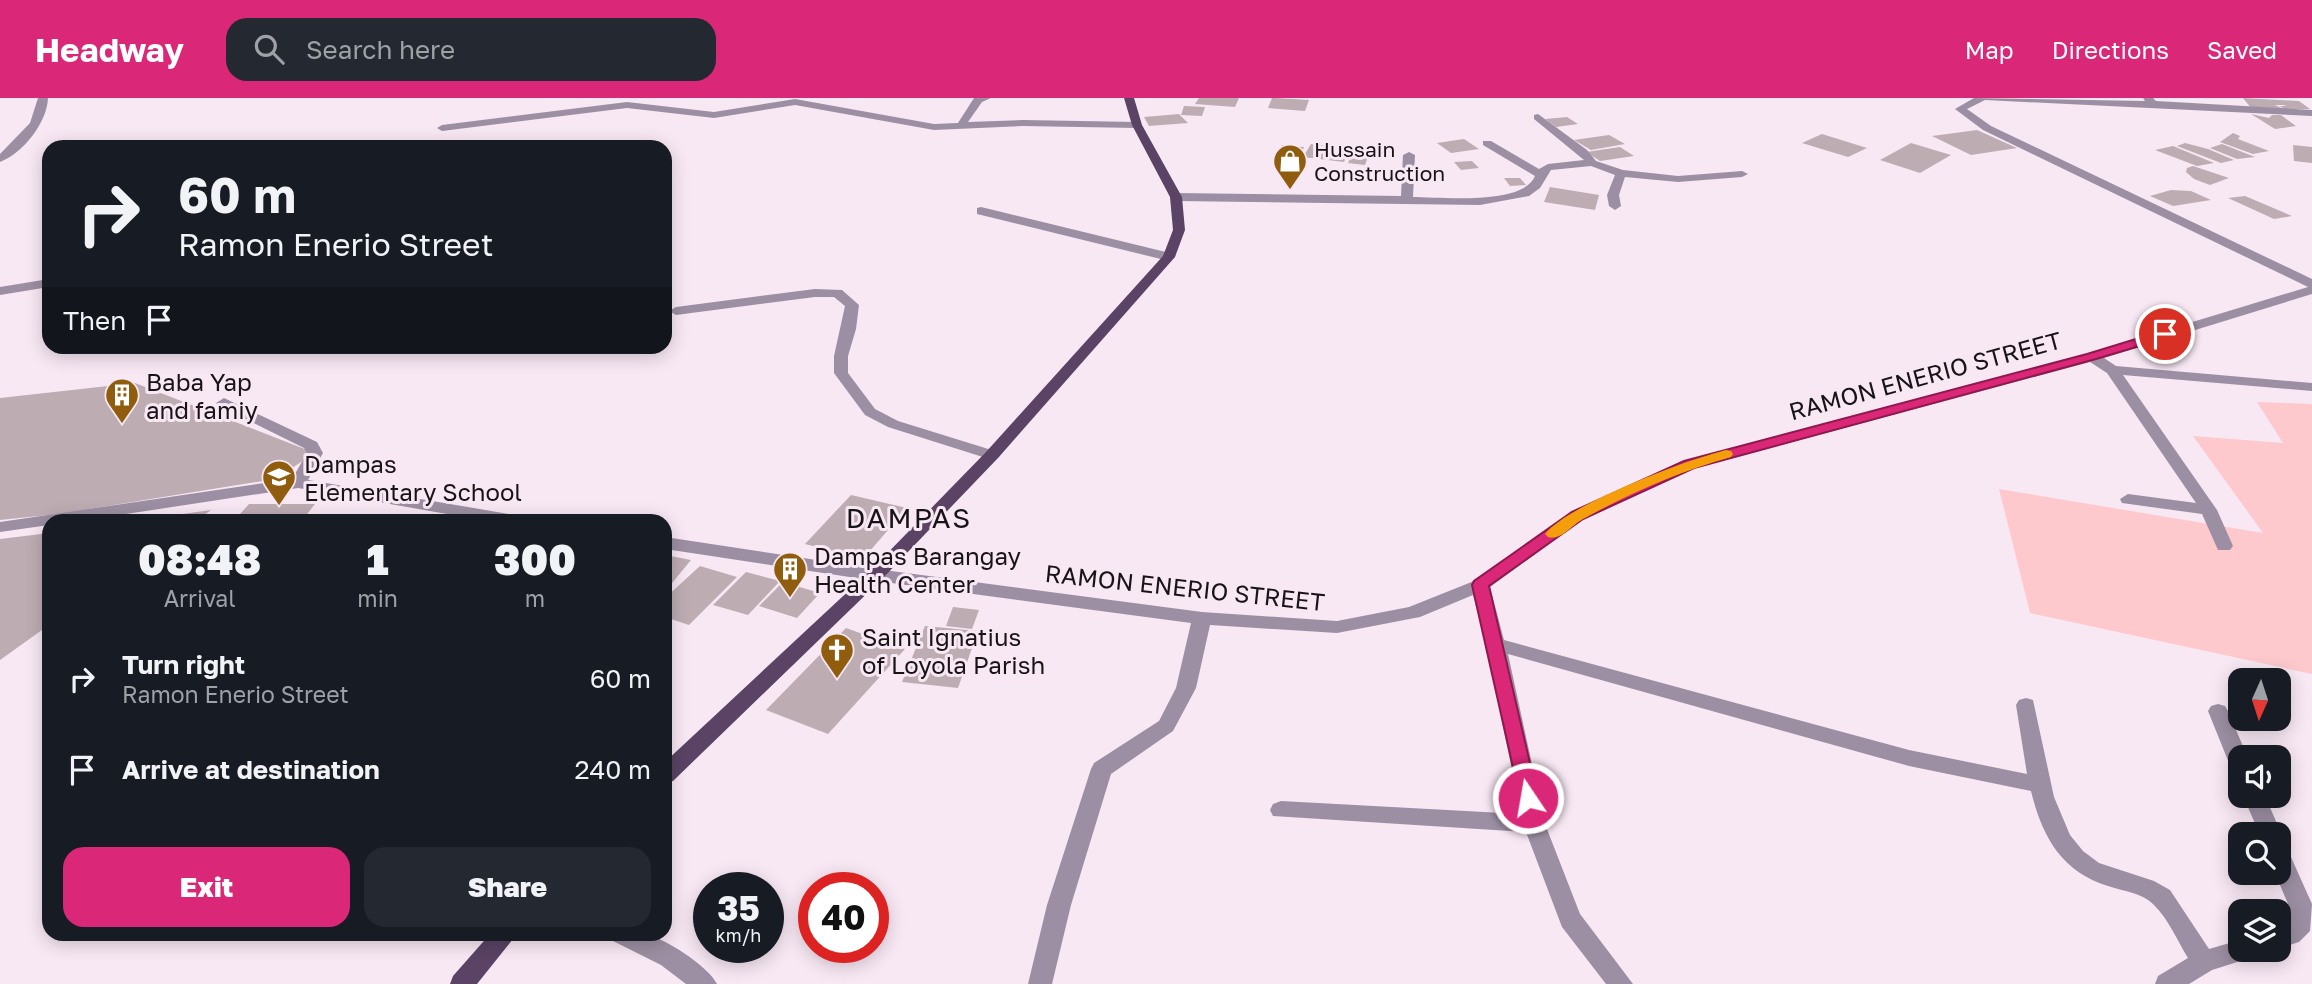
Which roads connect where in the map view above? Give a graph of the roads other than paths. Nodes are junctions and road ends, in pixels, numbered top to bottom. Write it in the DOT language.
graph roads {
  1 [pos="43,98"];
  2 [pos="986,98"];
  3 [pos="1129,98"];
  4 [pos="1982,98"];
  5 [pos="1988,98"];
  6 [pos="2150,101"];
  7 [pos="2312,113"];
  8 [pos="1538,117"];
  9 [pos="1137,125"];
  10 [pos="960,127"];
  11 [pos="442,128"];
  12 [pos="1487,143"];
  13 [pos="1409,155"];
  14 [pos="0,159"];
  15 [pos="1592,163"];
  16 [pos="1622,173"];
  17 [pos="1742,174"];
  18 [pos="1541,175"];
  19 [pos="1176,197"];
  20 [pos="1407,199"];
  21 [pos="1615,206"];
  22 [pos="981,211"];
  23 [pos="1169,257"];
  24 [pos="42,284"];
  25 [pos="2312,284"];
  26 [pos="2312,290"];
  27 [pos="0,291"];
  28 [pos="676,311"];
  29 [pos="2092,357"];
  30 [pos="2112,370"];
  31 [pos="2312,387"];
  32 [pos="224,403"];
  33 [pos="992,455"];
  34 [pos="298,483"];
  35 [pos="2128,499"];
  36 [pos="2208,510"];
  37 [pos="89,514"];
  38 [pos="480,514"];
  39 [pos="42,521"];
  40 [pos="8,526"];
  41 [pos="0,543"];
  42 [pos="672,544"];
  43 [pos="2224,546"];
  44 [pos="876,575"];
  45 [pos="1480,585"];
  46 [pos="1202,618"];
  47 [pos="1496,644"];
  48 [pos="2026,705"];
  49 [pos="2218,710"];
  50 [pos="2233,745"];
  51 [pos="672,768"];
  52 [pos="2041,785"];
  53 [pos="1281,810"];
  54 [pos="1534,824"];
  55 [pos="2291,883"];
  56 [pos="2291,934"];
  57 [pos="499,941"];
  58 [pos="637,941"];
  59 [pos="2228,954"];
  60 [pos="2204,962"];
  61 [pos="462,984"];
  62 [pos="705,984"];
  63 [pos="1040,984"];
  64 [pos="1621,984"];
  65 [pos="2167,984"];
  1 -- 14 [label="street"];
  2 -- 10 [label="street"];
  3 -- 9 [label="main road"];
  4 -- 25 [label="street"];
  5 -- 6 [label="street"];
  6 -- 7 [label="street"];
  8 -- 15 [label="street"];
  9 -- 10 [label="street"];
  9 -- 19 [label="main road"];
  10 -- 11 [label="street"];
  12 -- 18 [label="street"];
  13 -- 20 [label="street"];
  15 -- 16 [label="street"];
  15 -- 18 [label="street"];
  16 -- 17 [label="street"];
  16 -- 21 [label="street"];
  18 -- 20 [label="street"];
  19 -- 20 [label="street"];
  19 -- 23 [label="main road"];
  22 -- 23 [label="street"];
  23 -- 33 [label="main road"];
  24 -- 27 [label="street"];
  26 -- 29 [label="street, RAMON ENERIO STREET"];
  28 -- 33 [label="street"];
  29 -- 30 [label="street"];
  29 -- 45 [label="street, RAMON ENERIO STREET"];
  30 -- 31 [label="street"];
  30 -- 36 [label="street"];
  32 -- 34 [label="street"];
  33 -- 44 [label="main road"];
  34 -- 37 [label="street"];
  34 -- 38 [label="street"];
  35 -- 36 [label="street"];
  36 -- 43 [label="street"];
  39 -- 40 [label="street"];
  40 -- 41 [label="street"];
  42 -- 44 [label="street, RAMON ENERIO STREET"];
  44 -- 46 [label="street, RAMON ENERIO STREET"];
  44 -- 51 [label="main road"];
  45 -- 46 [label="street, RAMON ENERIO STREET"];
  45 -- 47 [label="street"];
  46 -- 63 [label="street"];
  47 -- 52 [label="street"];
  47 -- 54 [label="street"];
  48 -- 52 [label="street"];
  49 -- 50 [label="street"];
  52 -- 60 [label="street"];
  53 -- 54 [label="street"];
  54 -- 64 [label="street"];
  55 -- 56 [label="street"];
  57 -- 61 [label="main road"];
  58 -- 62 [label="street"];
  59 -- 60 [label="street"];
  60 -- 65 [label="street"];
}
